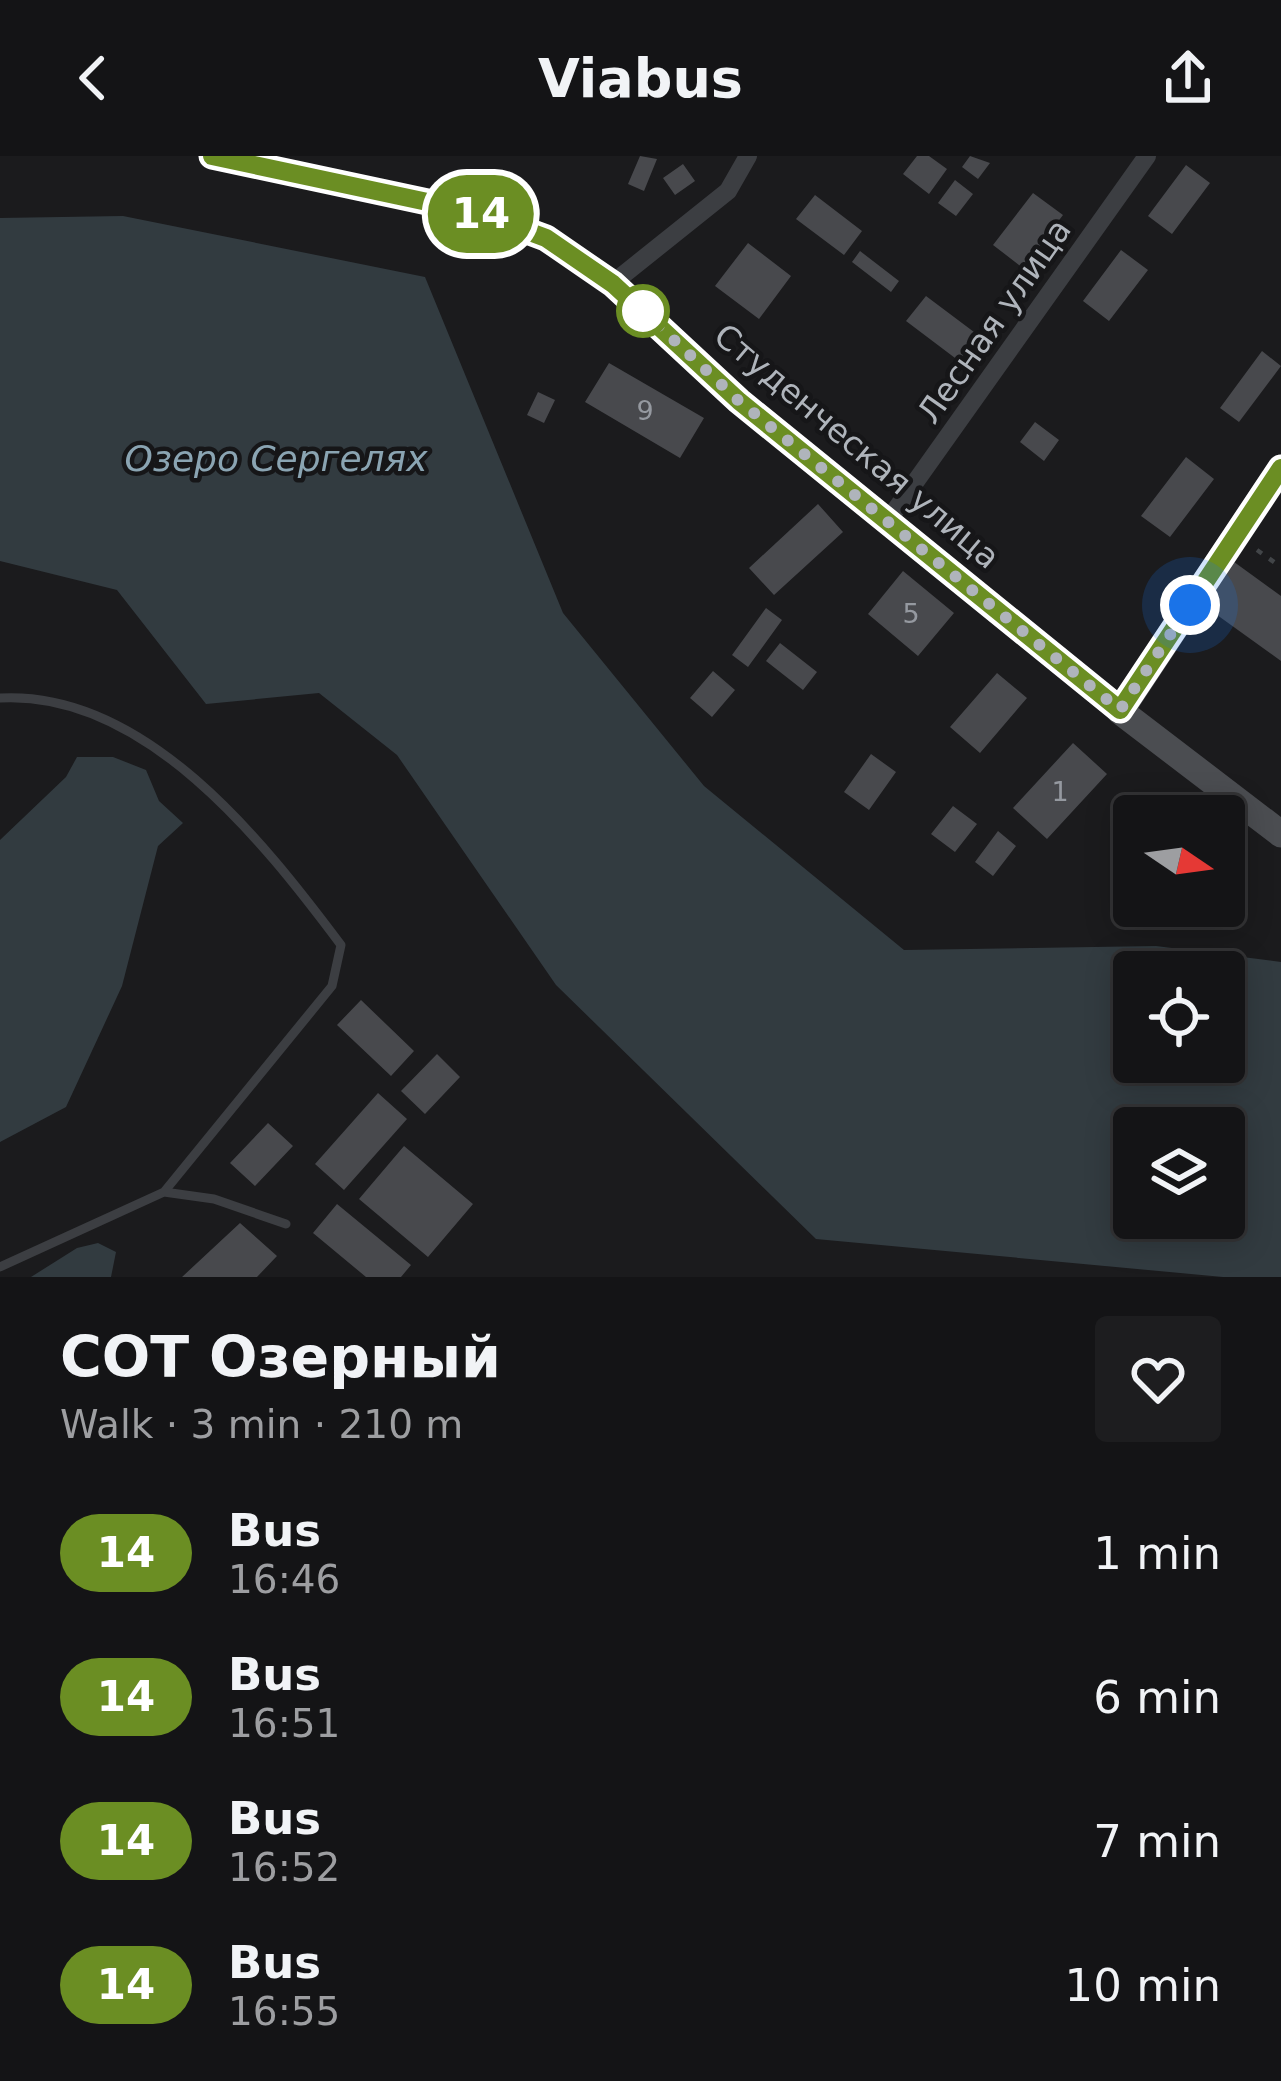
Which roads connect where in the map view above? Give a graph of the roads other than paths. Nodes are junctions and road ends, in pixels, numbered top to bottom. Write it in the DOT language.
graph roads {
  1 [pos="212,156"];
  2 [pos="748,156"];
  3 [pos="1147,156"];
  4 [pos="613,284"];
  5 [pos="1281,468"];
  6 [pos="889,519"];
  7 [pos="0,698"];
  8 [pos="1120,710"];
  9 [pos="1281,834"];
  10 [pos="164,1192"];
  11 [pos="286,1224"];
  12 [pos="0,1267"];
  1 -- 4 [label="street, Студенческая улица"];
  2 -- 4 [label="street"];
  3 -- 6 [label="street, Лесная улица"];
  4 -- 6 [label="street, Студенческая улица"];
  5 -- 8 [label="street"];
  6 -- 8 [label="street, Студенческая улица"];
  7 -- 10 [label="lane"];
  8 -- 9 [label="street, Студенческая улица"];
  10 -- 11 [label="lane"];
  10 -- 12 [label="lane"];
}
